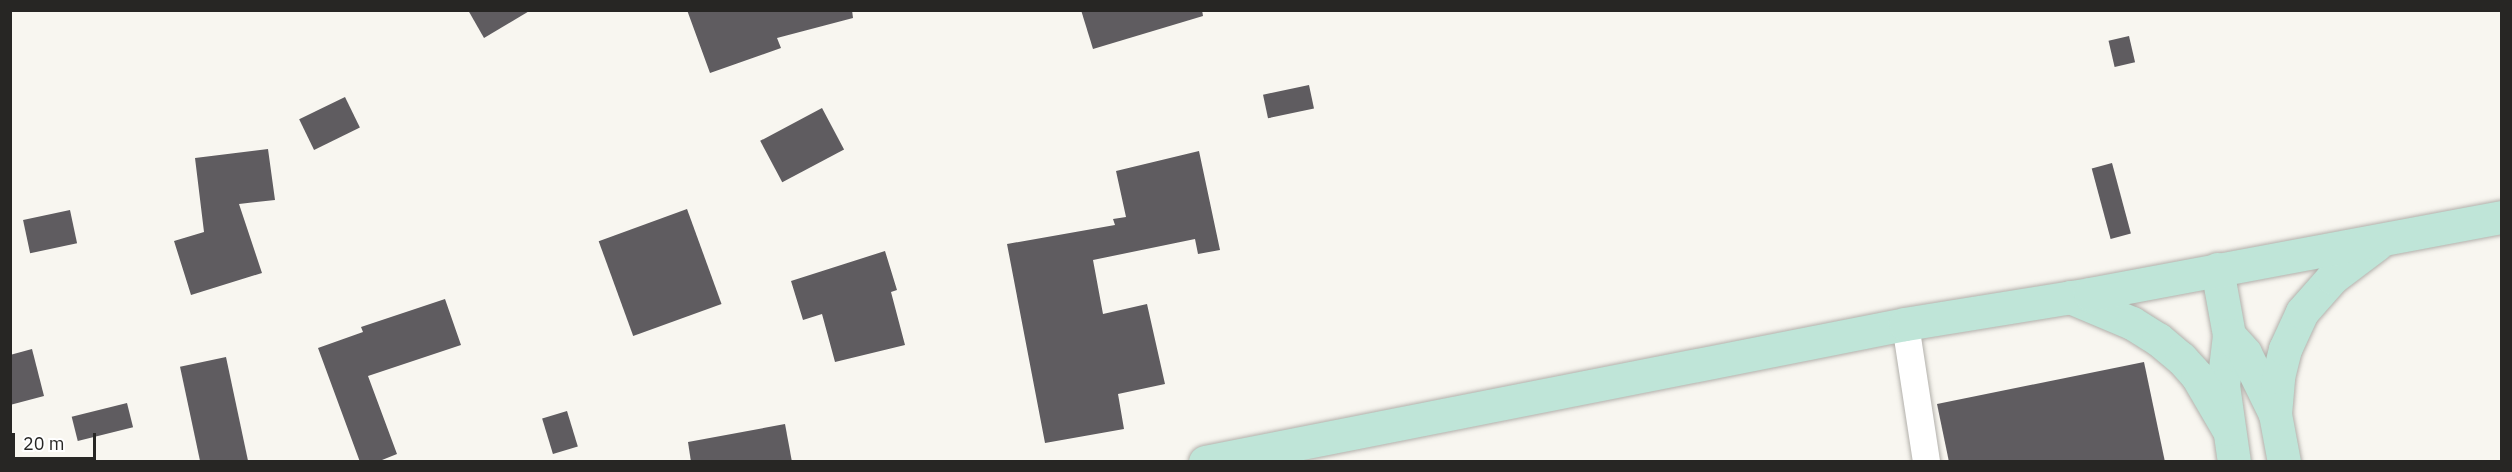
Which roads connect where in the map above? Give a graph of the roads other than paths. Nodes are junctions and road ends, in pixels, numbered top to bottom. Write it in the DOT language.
graph roads {
  1 [pos="2502,217"];
  2 [pos="2383,240"];
  3 [pos="2217,269"];
  4 [pos="2070,297"];
  5 [pos="1905,324"];
  6 [pos="2229,335"];
  7 [pos="2275,414"];
  8 [pos="2228,429"];
  9 [pos="1205,462"];
  10 [pos="1926,462"];
  11 [pos="2234,462"];
  12 [pos="2284,462"];
  1 -- 2 [label="main road"];
  2 -- 3 [label="main road"];
  2 -- 7 [label="main road"];
  3 -- 4 [label="main road"];
  3 -- 6 [label="main road"];
  4 -- 5 [label="main road"];
  4 -- 8 [label="main road"];
  5 -- 9 [label="main road"];
  5 -- 10 [label="street"];
  6 -- 7 [label="main road"];
  6 -- 8 [label="main road"];
  7 -- 12 [label="main road"];
  8 -- 11 [label="main road"];
}
